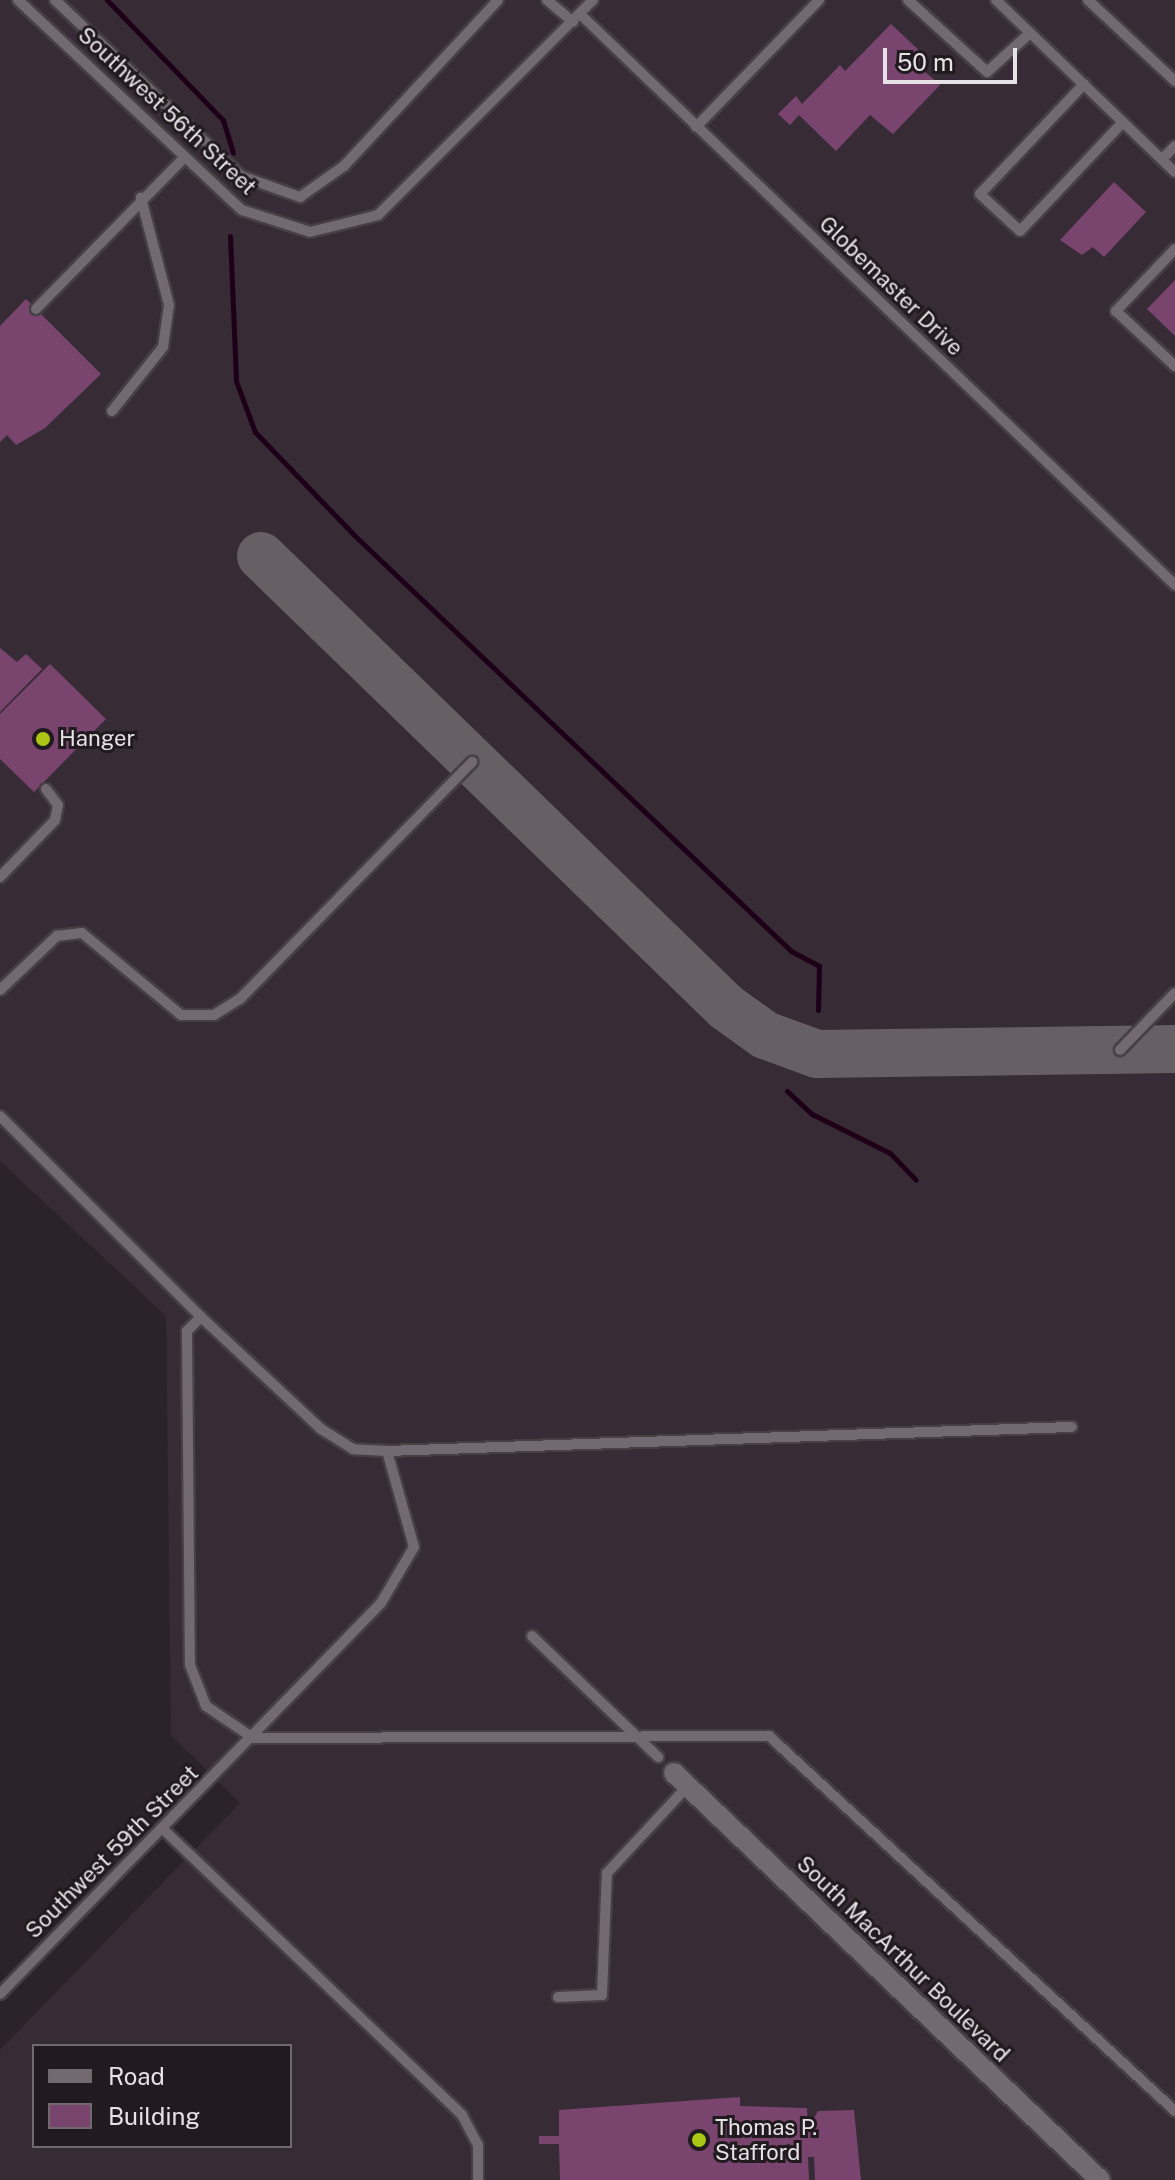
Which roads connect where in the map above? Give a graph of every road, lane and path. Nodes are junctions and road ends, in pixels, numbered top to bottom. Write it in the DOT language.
graph roads {
  1 [pos="18,0"];
  2 [pos="55,0"];
  3 [pos="498,0"];
  4 [pos="547,0"];
  5 [pos="593,0"];
  6 [pos="819,0"];
  7 [pos="908,0"];
  8 [pos="996,0"];
  9 [pos="1088,0"];
  10 [pos="576,18"];
  11 [pos="1030,33"];
  12 [pos="1175,81"];
  13 [pos="1084,84"];
  14 [pos="1123,122"];
  15 [pos="696,127"];
  16 [pos="1175,146"];
  17 [pos="183,159"];
  18 [pos="1162,159"];
  19 [pos="1175,172"];
  20 [pos="141,198"];
  21 [pos="1175,249"];
  22 [pos="36,309"];
  23 [pos="1175,366"];
  24 [pos="112,411"];
  25 [pos="1175,585"];
  26 [pos="472,762"];
  27 [pos="46,789"];
  28 [pos="0,877"];
  29 [pos="0,990"];
  30 [pos="1175,993"];
  31 [pos="1120,1050"];
  32 [pos="0,1116"];
  33 [pos="201,1317"];
  34 [pos="1072,1427"];
  35 [pos="387,1451"];
  36 [pos="532,1636"];
  37 [pos="634,1735"];
  38 [pos="253,1738"];
  39 [pos="658,1757"];
  40 [pos="681,1780"];
  41 [pos="163,1829"];
  42 [pos="0,1994"];
  43 [pos="558,1997"];
  44 [pos="1175,2111"];
  45 [pos="478,2180"];
  46 [pos="1100,2180"];
  1 -- 17 [label="lane, Southwest 56th Street"];
  2 -- 3 [label="lane"];
  4 -- 10 [label="lane, Globemaster Drive"];
  5 -- 10 [label="lane, Southwest 56th Street"];
  6 -- 15 [label="lane"];
  7 -- 11 [label="lane"];
  8 -- 11 [label="lane"];
  9 -- 12 [label="lane"];
  10 -- 15 [label="lane, Globemaster Drive"];
  10 -- 17 [label="lane, Southwest 56th Street"];
  11 -- 13 [label="lane"];
  13 -- 14 [label="lane"];
  13 -- 14 [label="lane"];
  14 -- 18 [label="lane"];
  15 -- 25 [label="lane, Globemaster Drive"];
  16 -- 18 [label="lane"];
  17 -- 20 [label="lane"];
  18 -- 19 [label="lane"];
  20 -- 22 [label="lane"];
  20 -- 24 [label="lane"];
  21 -- 23 [label="lane"];
  26 -- 29 [label="lane"];
  27 -- 28 [label="lane"];
  30 -- 31 [label="lane"];
  32 -- 33 [label="lane"];
  33 -- 35 [label="lane"];
  33 -- 38 [label="lane"];
  34 -- 35 [label="lane"];
  35 -- 38 [label="lane, Southwest 59th Street"];
  36 -- 37 [label="lane"];
  37 -- 38 [label="lane"];
  37 -- 39 [label="lane"];
  37 -- 44 [label="lane"];
  38 -- 41 [label="lane, Southwest 59th Street"];
  40 -- 43 [label="lane"];
  40 -- 46 [label="street, South MacArthur Boulevard"];
  41 -- 42 [label="lane, Southwest 59th Street"];
  41 -- 45 [label="lane"];
}
